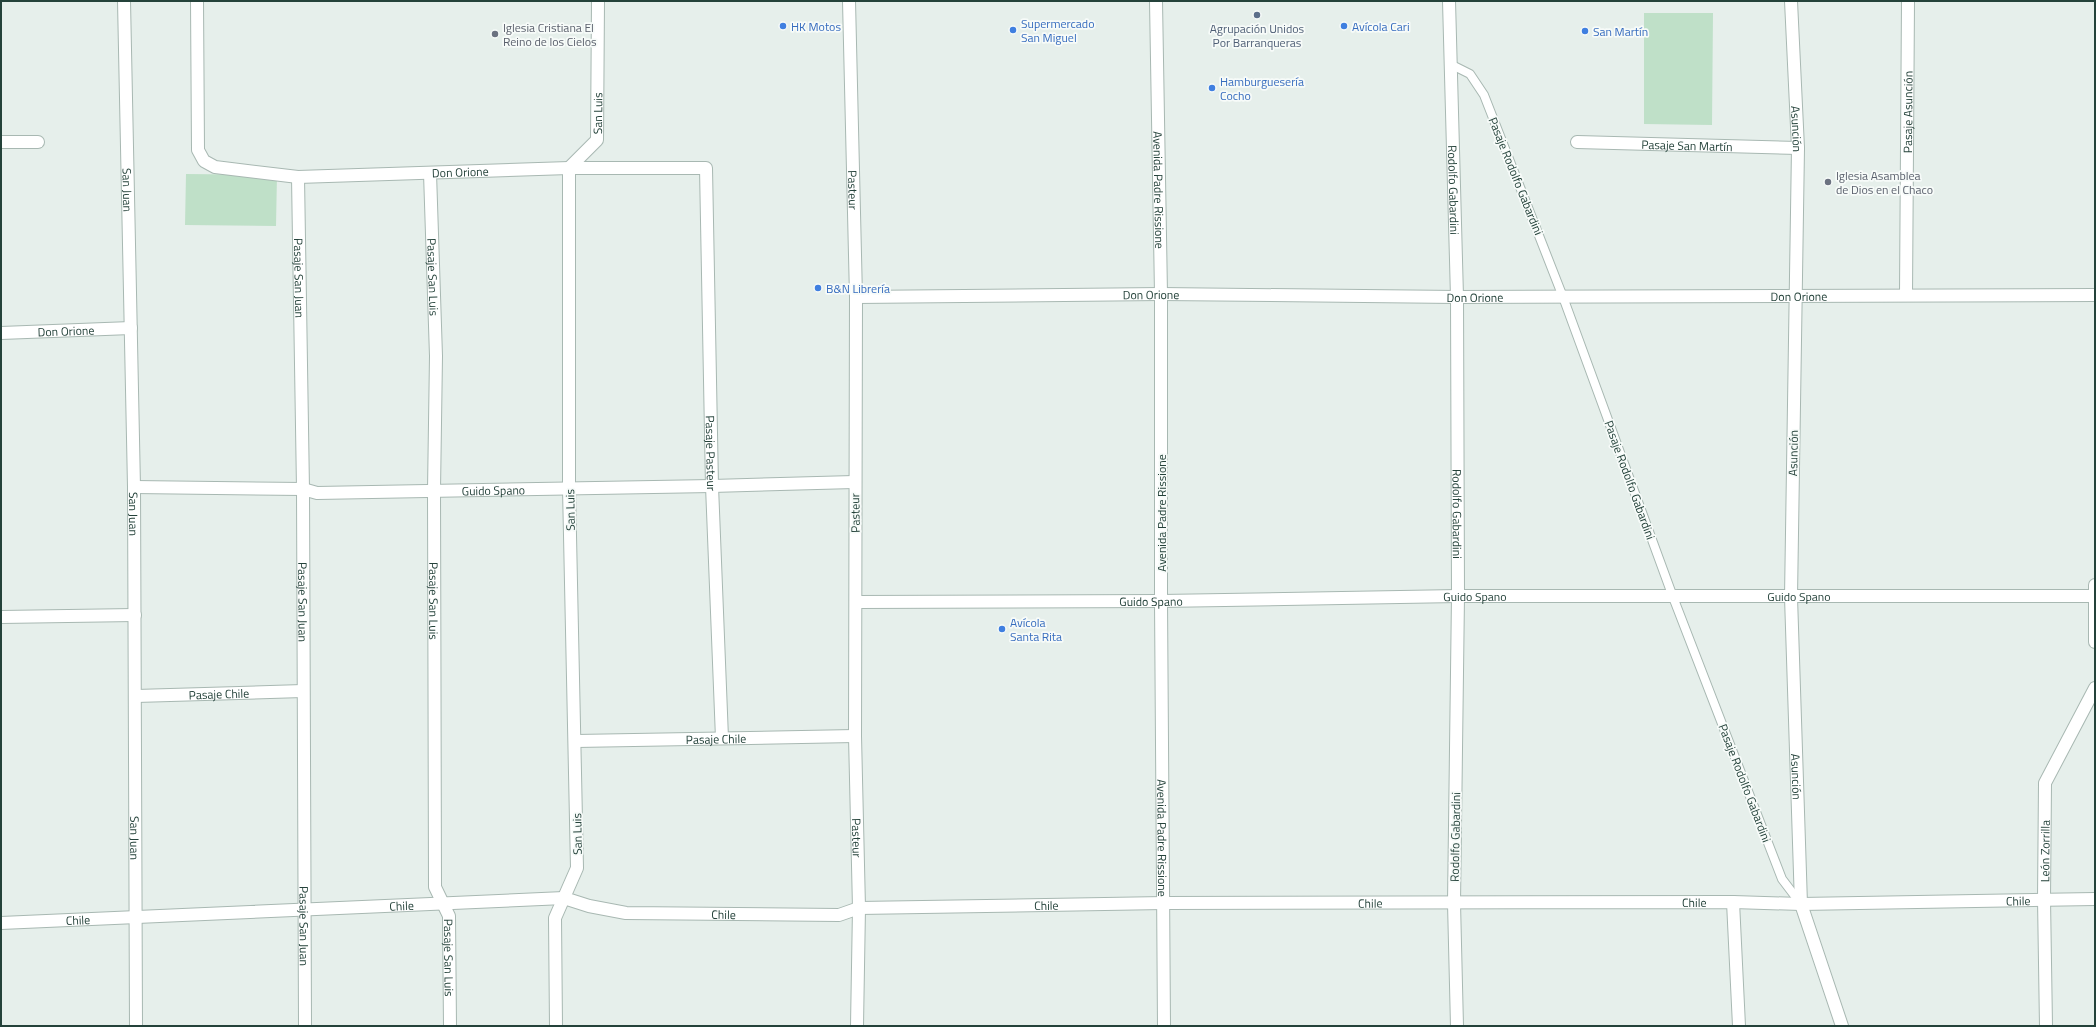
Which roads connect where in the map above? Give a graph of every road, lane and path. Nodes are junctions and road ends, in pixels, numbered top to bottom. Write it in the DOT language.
graph roads {
  1 [pos="124,1"];
  2 [pos="197,1"];
  3 [pos="598,1"];
  4 [pos="849,1"];
  5 [pos="1156,1"];
  6 [pos="1449,1"];
  7 [pos="1791,1"];
  8 [pos="1908,1"];
  9 [pos="1450,64"];
  10 [pos="1,142"];
  11 [pos="38,142"];
  12 [pos="1577,142"];
  13 [pos="1798,148"];
  14 [pos="569,168"];
  15 [pos="706,168"];
  16 [pos="430,173"];
  17 [pos="298,177"];
  18 [pos="1161,294"];
  19 [pos="1906,295"];
  20 [pos="2095,295"];
  21 [pos="856,297"];
  22 [pos="1457,297"];
  23 [pos="1563,297"];
  24 [pos="1796,297"];
  25 [pos="131,328"];
  26 [pos="1,333"];
  27 [pos="854,482"];
  28 [pos="712,486"];
  29 [pos="134,487"];
  30 [pos="570,488"];
  31 [pos="303,489"];
  32 [pos="434,490"];
  33 [pos="2095,585"];
  34 [pos="1458,596"];
  35 [pos="2095,596"];
  36 [pos="1673,597"];
  37 [pos="1791,598"];
  38 [pos="1161,601"];
  39 [pos="856,602"];
  40 [pos="135,615"];
  41 [pos="1,617"];
  42 [pos="2095,642"];
  43 [pos="2095,688"];
  44 [pos="303,691"];
  45 [pos="136,696"];
  46 [pos="855,736"];
  47 [pos="722,738"];
  48 [pos="576,741"];
  49 [pos="564,898"];
  50 [pos="2044,899"];
  51 [pos="2095,899"];
  52 [pos="442,902"];
  53 [pos="1733,902"];
  54 [pos="1164,903"];
  55 [pos="1454,903"];
  56 [pos="1801,904"];
  57 [pos="304,908"];
  58 [pos="859,908"];
  59 [pos="136,916"];
  60 [pos="1,923"];
  61 [pos="136,1026"];
  62 [pos="305,1026"];
  63 [pos="450,1026"];
  64 [pos="556,1026"];
  65 [pos="857,1026"];
  66 [pos="1164,1026"];
  67 [pos="1457,1026"];
  68 [pos="1739,1026"];
  69 [pos="1842,1026"];
  70 [pos="2046,1026"];
  1 -- 25 [label="street, San Juan"];
  2 -- 17 [label="street, Don Orione"];
  3 -- 14 [label="street, San Luis"];
  4 -- 21 [label="street, Pasteur"];
  5 -- 18 [label="street, Avenida Padre Rissione"];
  6 -- 9 [label="street, Rodolfo Gabardini"];
  7 -- 13 [label="street, Asunción"];
  8 -- 19 [label="street, Pasaje Asunción"];
  9 -- 22 [label="street, Rodolfo Gabardini"];
  9 -- 23 [label="lane, Pasaje Rodolfo Gabardini"];
  10 -- 11 [label="street"];
  12 -- 13 [label="street, Pasaje San Martín"];
  13 -- 24 [label="street, Asunción"];
  14 -- 15 [label="street, Don Orione"];
  14 -- 16 [label="street, Don Orione"];
  14 -- 30 [label="street, San Luis"];
  15 -- 28 [label="street, Pasaje Pasteur"];
  16 -- 17 [label="street, Don Orione"];
  16 -- 32 [label="street, Pasaje San Luis"];
  17 -- 31 [label="street, Pasaje San Juan"];
  18 -- 21 [label="street, Don Orione"];
  18 -- 22 [label="street, Don Orione"];
  18 -- 38 [label="street, Avenida Padre Rissione"];
  19 -- 20 [label="street, Don Orione"];
  19 -- 24 [label="street, Don Orione"];
  21 -- 27 [label="street, Pasteur"];
  22 -- 23 [label="street, Don Orione"];
  22 -- 34 [label="street, Rodolfo Gabardini"];
  23 -- 24 [label="street, Don Orione"];
  23 -- 36 [label="lane, Pasaje Rodolfo Gabardini"];
  24 -- 37 [label="street, Asunción"];
  25 -- 26 [label="street, Don Orione"];
  25 -- 29 [label="street, San Juan"];
  27 -- 28 [label="street, Guido Spano"];
  27 -- 39 [label="street, Pasteur"];
  28 -- 30 [label="street, Guido Spano"];
  28 -- 47 [label="street, Pasaje Pasteur"];
  29 -- 31 [label="street, Guido Spano"];
  29 -- 40 [label="street, San Juan"];
  30 -- 32 [label="street, Guido Spano"];
  30 -- 48 [label="street, San Luis"];
  31 -- 32 [label="street, Guido Spano"];
  31 -- 44 [label="street, Pasaje San Juan"];
  32 -- 52 [label="street, Pasaje San Luis"];
  33 -- 35 [label="street"];
  34 -- 36 [label="street, Guido Spano"];
  34 -- 38 [label="street, Guido Spano"];
  34 -- 55 [label="street, Rodolfo Gabardini"];
  35 -- 37 [label="street, Guido Spano"];
  35 -- 42 [label="street"];
  36 -- 37 [label="street, Guido Spano"];
  36 -- 56 [label="lane, Pasaje Rodolfo Gabardini"];
  37 -- 56 [label="street, Asunción"];
  38 -- 39 [label="street, Guido Spano"];
  38 -- 54 [label="street, Avenida Padre Rissione"];
  39 -- 46 [label="street, Pasteur"];
  40 -- 41 [label="street"];
  40 -- 45 [label="street, San Juan"];
  43 -- 50 [label="street, León Zorrilla"];
  44 -- 45 [label="street, Pasaje Chile"];
  44 -- 57 [label="street, Pasaje San Juan"];
  45 -- 59 [label="street, San Juan"];
  46 -- 47 [label="street, Pasaje Chile"];
  46 -- 58 [label="street, Pasteur"];
  47 -- 48 [label="street, Pasaje Chile"];
  48 -- 49 [label="street, San Luis"];
  49 -- 52 [label="street, Chile"];
  49 -- 58 [label="street, Chile"];
  49 -- 64 [label="street, San Luis"];
  50 -- 51 [label="street, Chile"];
  50 -- 56 [label="street, Chile"];
  50 -- 70 [label="street, León Zorrilla"];
  52 -- 57 [label="street, Chile"];
  52 -- 63 [label="street, Pasaje San Luis"];
  53 -- 55 [label="street, Chile"];
  53 -- 56 [label="street, Chile"];
  53 -- 68 [label="street"];
  54 -- 55 [label="street, Chile"];
  54 -- 58 [label="street, Chile"];
  54 -- 66 [label="street, Avenida Padre Rissione"];
  55 -- 67 [label="street, Rodolfo Gabardini"];
  56 -- 69 [label="street, Asunción"];
  57 -- 59 [label="street, Chile"];
  57 -- 62 [label="street, Pasaje San Juan"];
  58 -- 65 [label="street, Pasteur"];
  59 -- 60 [label="street, Chile"];
  59 -- 61 [label="street, San Juan"];
}
